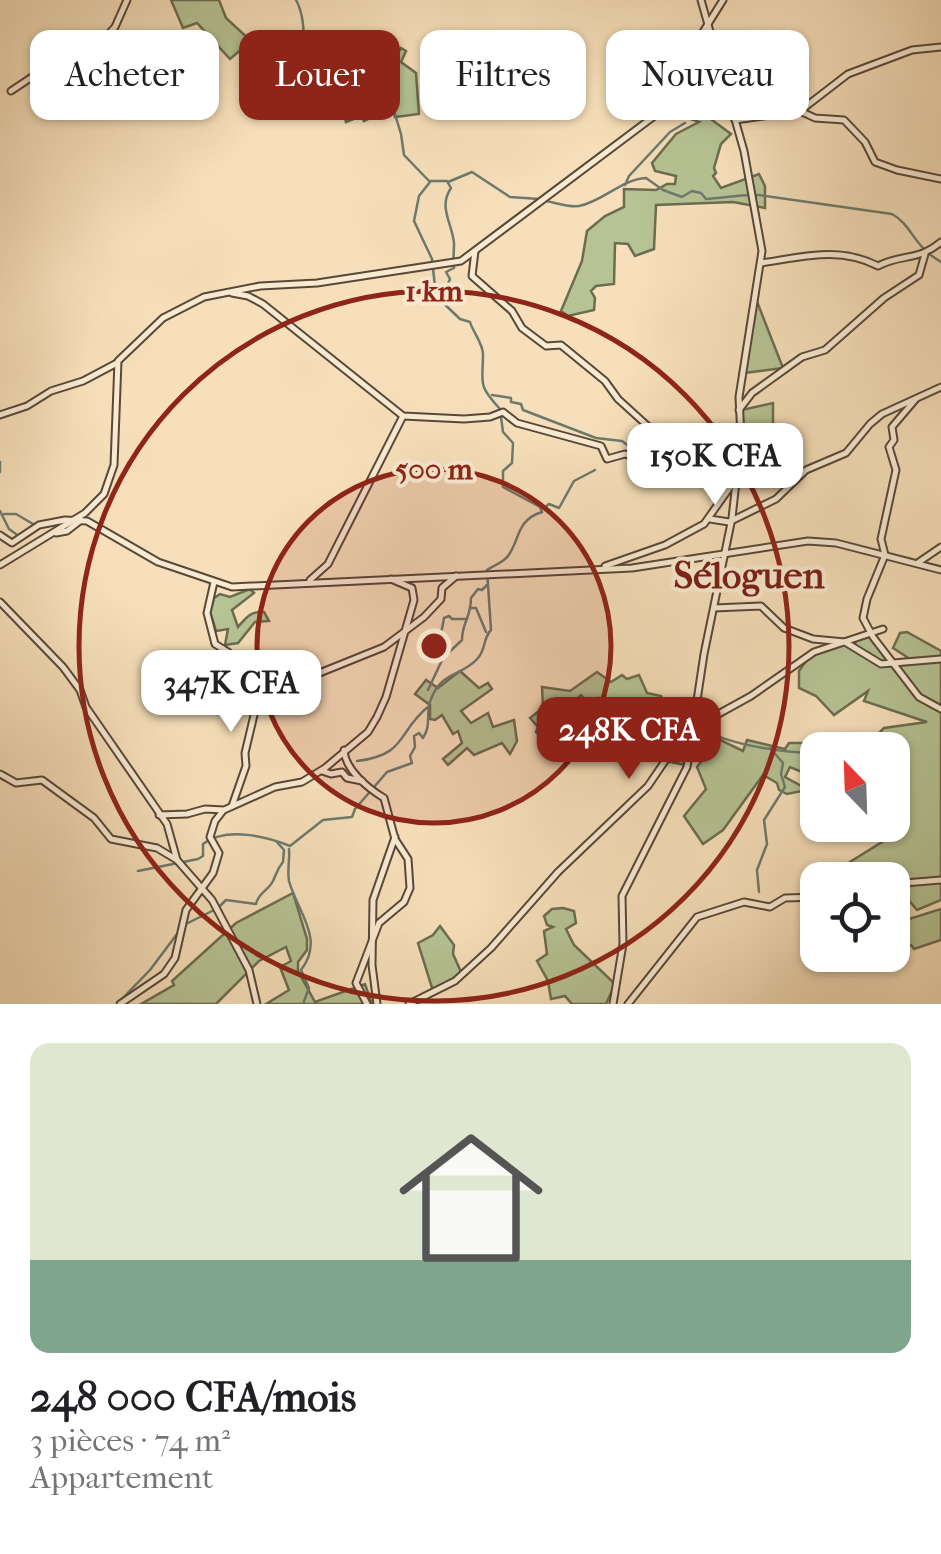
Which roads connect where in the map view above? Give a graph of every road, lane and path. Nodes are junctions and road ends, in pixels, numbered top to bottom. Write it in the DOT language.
graph roads {
  1 [pos="127,0"];
  2 [pos="701,0"];
  3 [pos="723,0"];
  4 [pos="708,26"];
  5 [pos="706,30"];
  6 [pos="709,30"];
  7 [pos="941,47"];
  8 [pos="12,91"];
  9 [pos="809,104"];
  10 [pos="809,115"];
  11 [pos="652,120"];
  12 [pos="735,120"];
  13 [pos="941,180"];
  14 [pos="941,242"];
  15 [pos="474,251"];
  16 [pos="925,254"];
  17 [pos="761,262"];
  18 [pos="229,292"];
  19 [pos="117,363"];
  20 [pos="941,388"];
  21 [pos="915,400"];
  22 [pos="739,410"];
  23 [pos="0,415"];
  24 [pos="403,416"];
  25 [pos="708,460"];
  26 [pos="737,475"];
  27 [pos="732,484"];
  28 [pos="710,519"];
  29 [pos="78,520"];
  30 [pos="731,522"];
  31 [pos="0,535"];
  32 [pos="941,546"];
  33 [pos="885,555"];
  34 [pos="724,556"];
  35 [pos="916,563"];
  36 [pos="0,567"];
  37 [pos="593,569"];
  38 [pos="941,569"];
  39 [pos="458,574"];
  40 [pos="388,578"];
  41 [pos="214,581"];
  42 [pos="308,582"];
  43 [pos="0,602"];
  44 [pos="714,608"];
  45 [pos="883,629"];
  46 [pos="404,631"];
  47 [pos="870,632"];
  48 [pos="842,642"];
  49 [pos="941,659"];
  50 [pos="894,663"];
  51 [pos="256,680"];
  52 [pos="941,709"];
  53 [pos="694,725"];
  54 [pos="344,750"];
  55 [pos="321,771"];
  56 [pos="0,774"];
  57 [pos="364,782"];
  58 [pos="227,809"];
  59 [pos="159,815"];
  60 [pos="395,837"];
  61 [pos="177,860"];
  62 [pos="941,880"];
  63 [pos="910,883"];
  64 [pos="201,888"];
  65 [pos="800,898"];
  66 [pos="372,940"];
  67 [pos="120,1004"];
  68 [pos="256,1004"];
  69 [pos="367,1004"];
  70 [pos="377,1004"];
  71 [pos="409,1004"];
  72 [pos="613,1004"];
  73 [pos="628,1004"];
  1 -- 8 [label="street"];
  2 -- 4 [label="street"];
  3 -- 4 [label="street"];
  4 -- 5 [label="street"];
  4 -- 6 [label="street"];
  7 -- 9 [label="street"];
  10 -- 13 [label="street"];
  11 -- 15 [label="street"];
  12 -- 17 [label="street"];
  14 -- 16 [label="street"];
  15 -- 18 [label="street"];
  15 -- 25 [label="street"];
  16 -- 17 [label="street"];
  16 -- 22 [label="street"];
  17 -- 22 [label="street"];
  18 -- 19 [label="street"];
  18 -- 24 [label="street"];
  19 -- 23 [label="street"];
  19 -- 29 [label="street"];
  20 -- 21 [label="street"];
  21 -- 30 [label="street"];
  21 -- 33 [label="street"];
  22 -- 26 [label="street"];
  24 -- 25 [label="street"];
  24 -- 42 [label="street"];
  25 -- 27 [label="street"];
  26 -- 27 [label="street"];
  26 -- 30 [label="street"];
  27 -- 28 [label="street"];
  28 -- 30 [label="street"];
  28 -- 37 [label="street"];
  29 -- 31 [label="street"];
  29 -- 36 [label="street"];
  29 -- 41 [label="street"];
  30 -- 34 [label="street"];
  32 -- 35 [label="street"];
  33 -- 34 [label="street"];
  33 -- 35 [label="street"];
  33 -- 47 [label="street"];
  34 -- 37 [label="street"];
  34 -- 44 [label="street"];
  35 -- 38 [label="street"];
  37 -- 39 [label="street"];
  39 -- 40 [label="street"];
  39 -- 46 [label="street"];
  40 -- 42 [label="street"];
  40 -- 46 [label="street"];
  41 -- 42 [label="street"];
  41 -- 51 [label="street"];
  43 -- 59 [label="street"];
  44 -- 48 [label="street"];
  44 -- 53 [label="street"];
  45 -- 47 [label="street"];
  46 -- 51 [label="street"];
  46 -- 54 [label="street"];
  47 -- 48 [label="street"];
  47 -- 50 [label="street"];
  48 -- 50 [label="street"];
  48 -- 53 [label="street"];
  49 -- 50 [label="street"];
  50 -- 52 [label="street"];
  51 -- 58 [label="street"];
  53 -- 71 [label="street"];
  53 -- 72 [label="street"];
  54 -- 55 [label="street"];
  54 -- 57 [label="street"];
  55 -- 57 [label="street"];
  55 -- 58 [label="street"];
  56 -- 61 [label="street"];
  57 -- 60 [label="street"];
  58 -- 59 [label="street"];
  58 -- 64 [label="street"];
  59 -- 61 [label="street"];
  60 -- 66 [label="street"];
  60 -- 66 [label="street"];
  61 -- 64 [label="street"];
  62 -- 63 [label="street"];
  64 -- 67 [label="street"];
  64 -- 68 [label="street"];
  65 -- 73 [label="street"];
  66 -- 69 [label="street"];
  66 -- 70 [label="street"];
}
